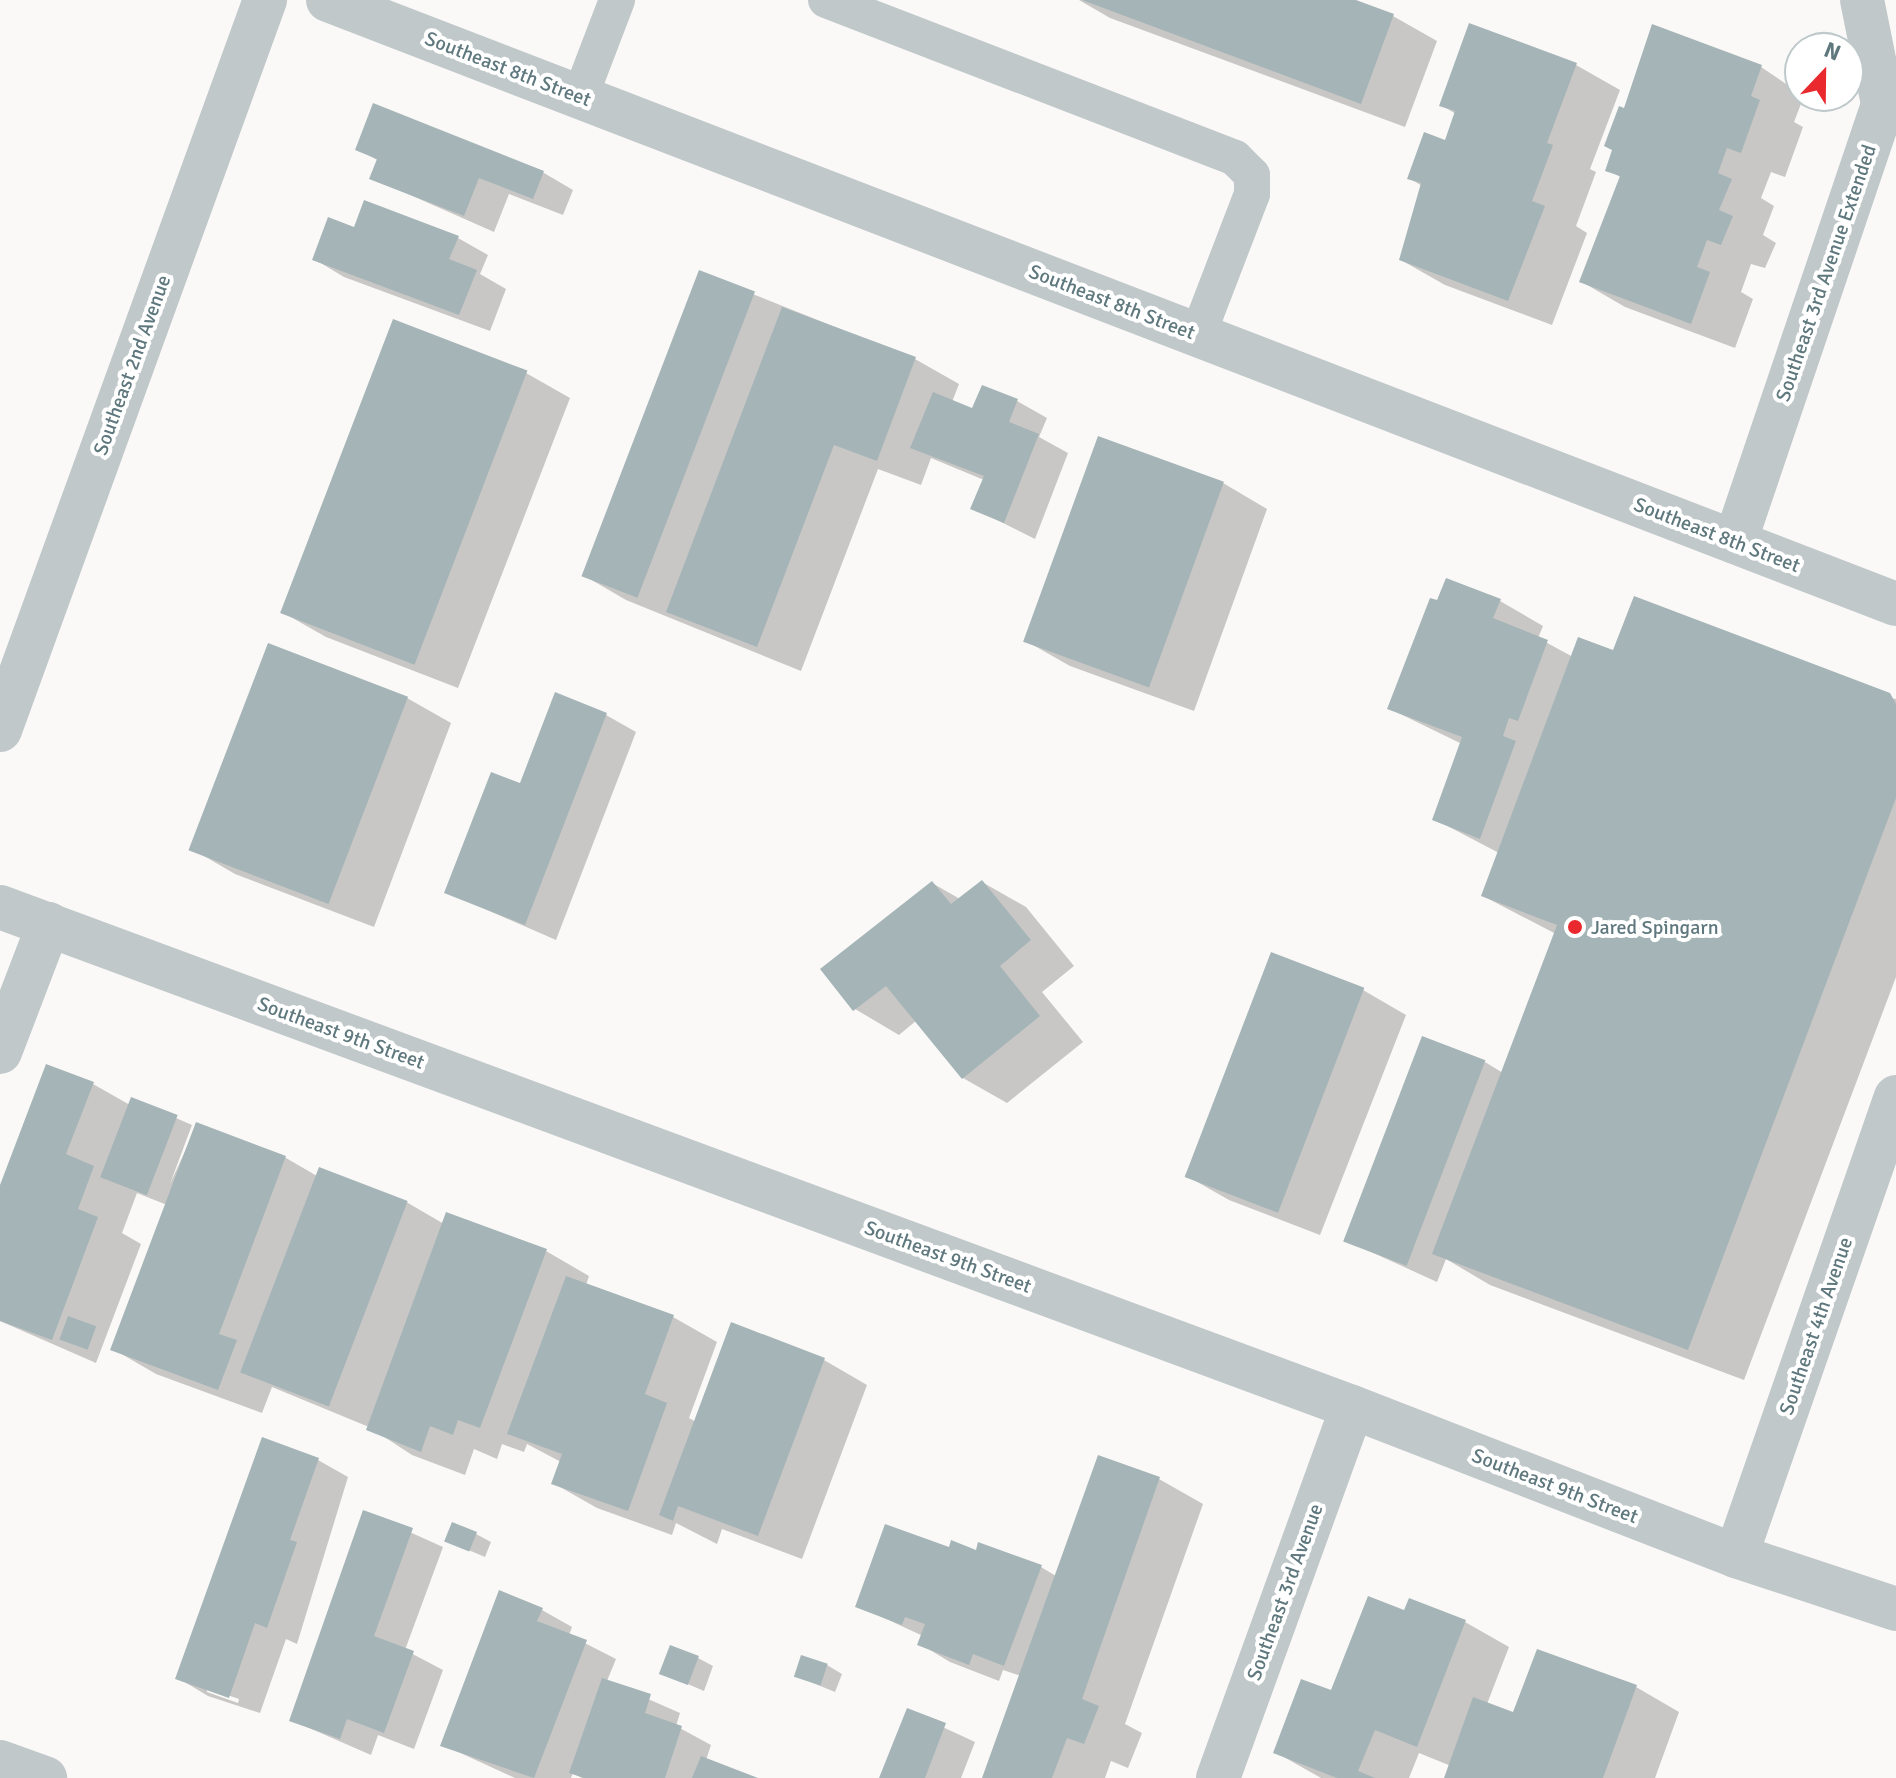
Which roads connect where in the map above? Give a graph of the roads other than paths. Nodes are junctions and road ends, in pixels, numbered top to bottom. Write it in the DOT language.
graph roads {
  1 [pos="265,0"];
  2 [pos="328,0"];
  3 [pos="617,0"];
  4 [pos="826,0"];
  5 [pos="1862,0"];
  6 [pos="580,97"];
  7 [pos="1198,335"];
  8 [pos="1735,542"];
  9 [pos="1896,604"];
  10 [pos="0,730"];
  11 [pos="0,907"];
  12 [pos="49,924"];
  13 [pos="0,1052"];
  14 [pos="1896,1097"];
  15 [pos="1352,1407"];
  16 [pos="1736,1556"];
  17 [pos="1896,1609"];
  18 [pos="0,1762"];
  19 [pos="45,1778"];
  20 [pos="1218,1778"];
  1 -- 10 [label="street, Southeast 2nd Avenue"];
  2 -- 6 [label="street, Southeast 8th Street"];
  3 -- 6 [label="lane"];
  4 -- 7 [label="lane"];
  5 -- 8 [label="street, Southeast 3rd Avenue Extended"];
  6 -- 7 [label="street, Southeast 8th Street"];
  7 -- 8 [label="street, Southeast 8th Street"];
  8 -- 9 [label="street, Southeast 8th Street"];
  11 -- 12 [label="street, Southeast 9th Street"];
  12 -- 13 [label="street"];
  12 -- 15 [label="street, Southeast 9th Street"];
  14 -- 16 [label="street, Southeast 4th Avenue"];
  15 -- 16 [label="street, Southeast 9th Street"];
  15 -- 20 [label="street, Southeast 3rd Avenue"];
  16 -- 17 [label="street, Southeast 9th Street"];
  18 -- 19 [label="street"];
}
